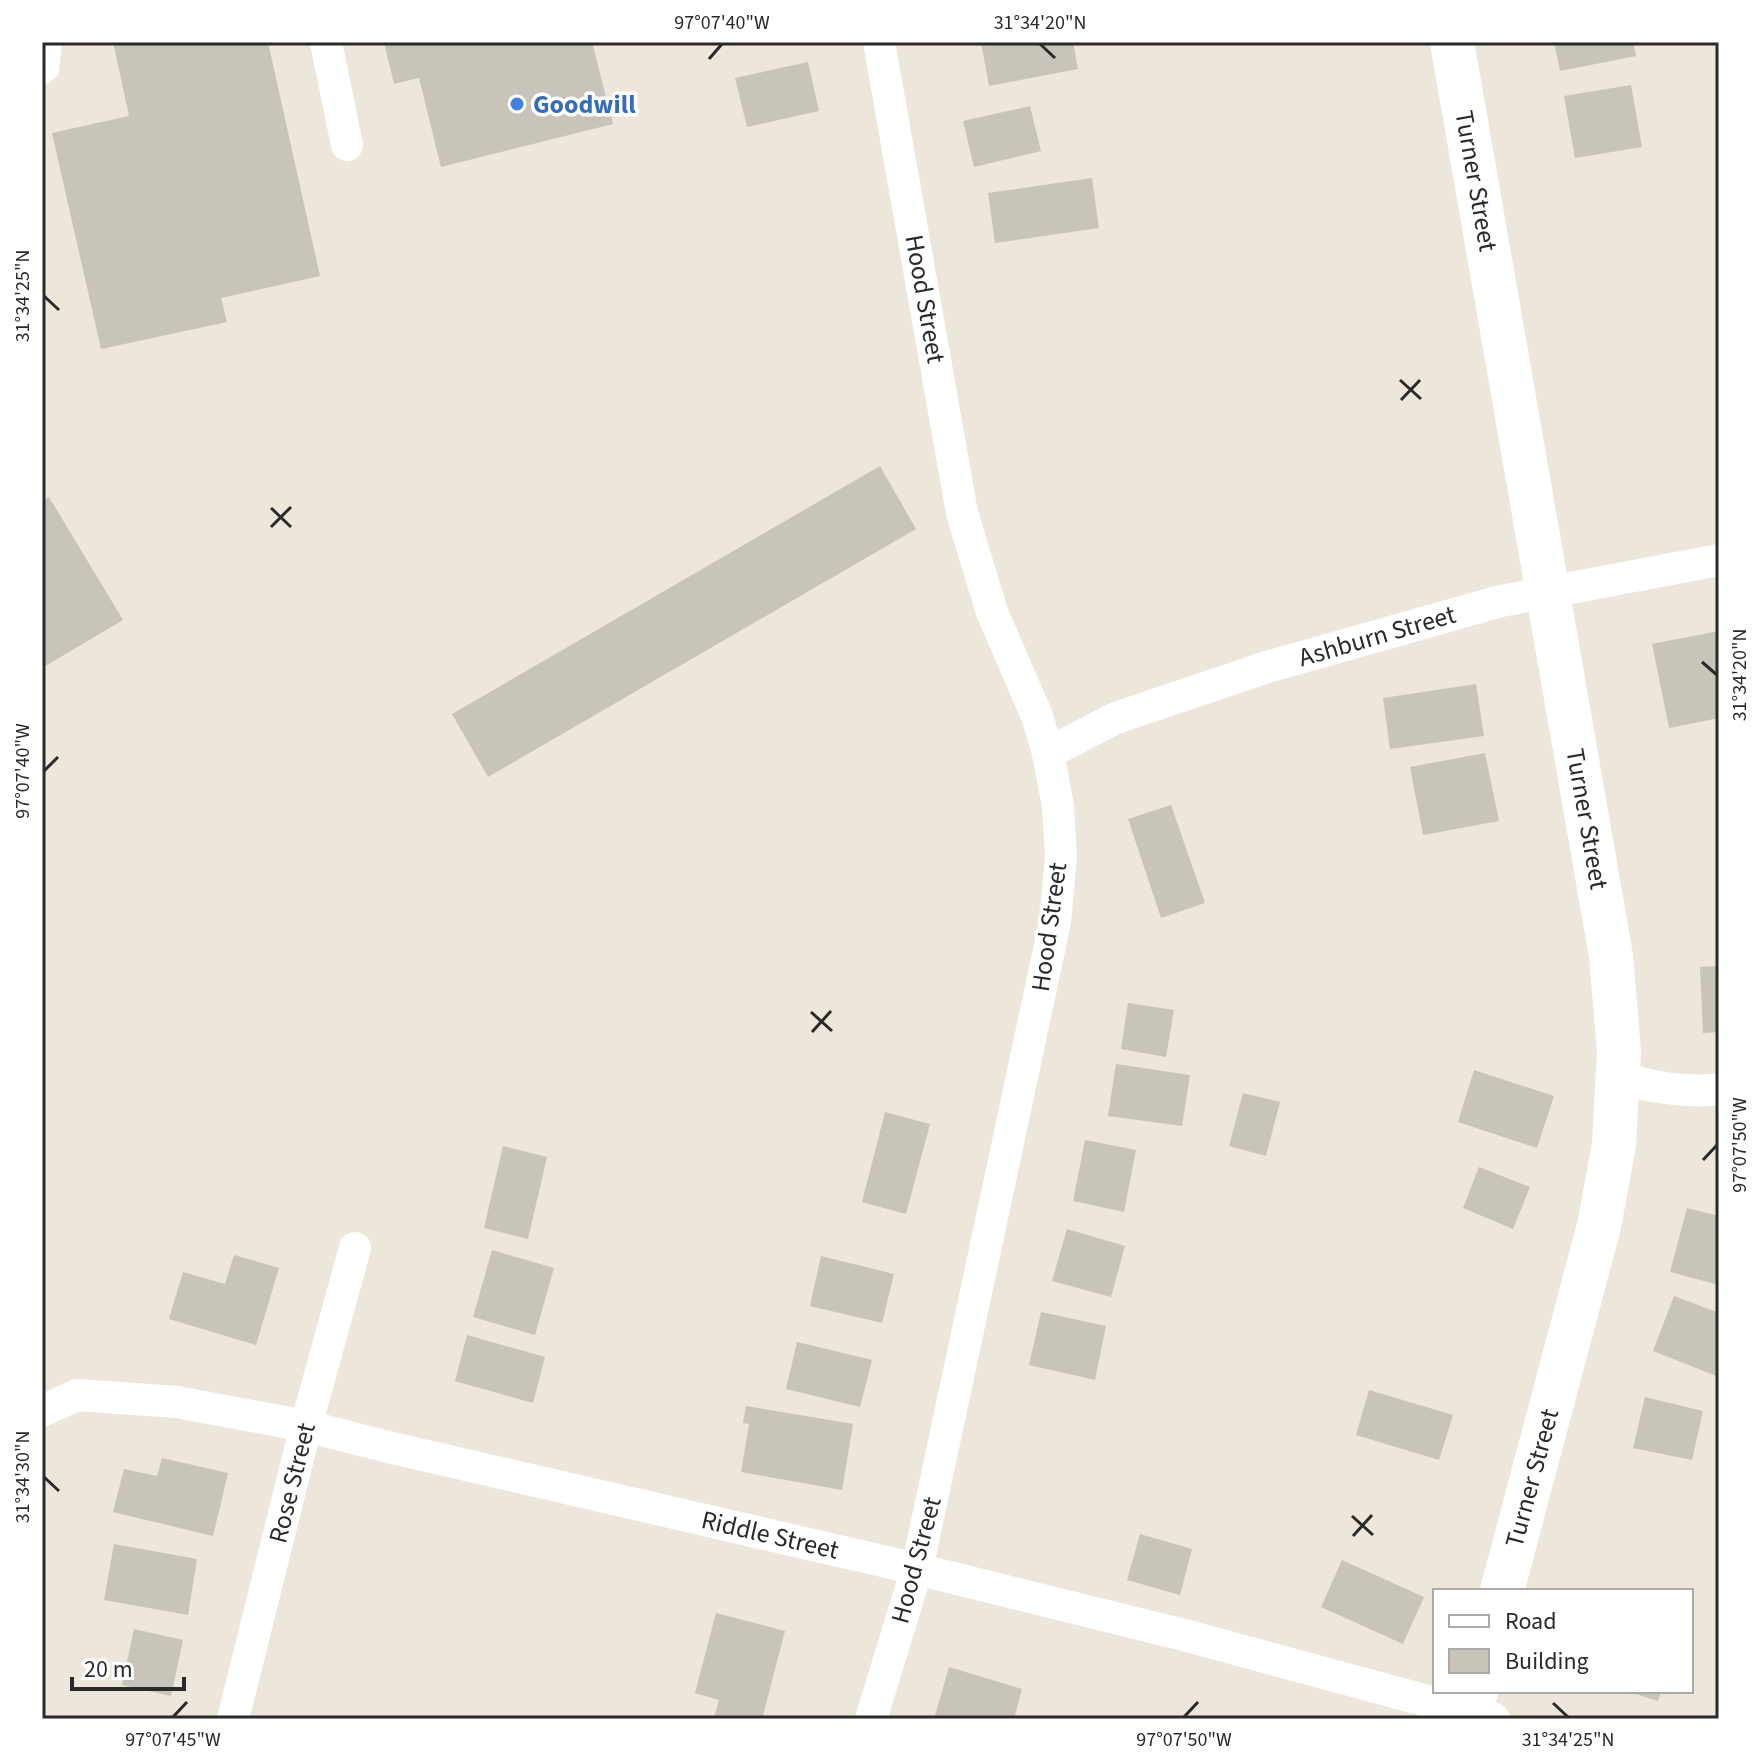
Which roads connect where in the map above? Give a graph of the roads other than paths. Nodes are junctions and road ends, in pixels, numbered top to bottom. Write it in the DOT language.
graph roads {
  1 [pos="54,42"];
  2 [pos="326,42"];
  3 [pos="879,42"];
  4 [pos="1452,42"];
  5 [pos="42,78"];
  6 [pos="347,145"];
  7 [pos="1719,560"];
  8 [pos="1546,592"];
  9 [pos="1048,753"];
  10 [pos="1619,1076"];
  11 [pos="1719,1089"];
  12 [pos="355,1248"];
  13 [pos="42,1411"];
  14 [pos="306,1426"];
  15 [pos="917,1569"];
  16 [pos="1503,1589"];
  17 [pos="1477,1711"];
  18 [pos="233,1719"];
  19 [pos="871,1719"];
  1 -- 5 [label="lane"];
  2 -- 6 [label="street"];
  3 -- 9 [label="street, Hood Street"];
  4 -- 8 [label="street, Turner Street"];
  7 -- 8 [label="street, Ashburn Street"];
  8 -- 9 [label="street, Ashburn Street"];
  8 -- 10 [label="street, Turner Street"];
  9 -- 15 [label="street, Hood Street"];
  10 -- 11 [label="street"];
  10 -- 16 [label="street, Turner Street"];
  12 -- 14 [label="street, Rose Street"];
  13 -- 14 [label="street, Riddle Street"];
  14 -- 15 [label="street, Riddle Street"];
  14 -- 18 [label="street, Rose Street"];
  15 -- 17 [label="street, Riddle Street"];
  15 -- 19 [label="street, Hood Street"];
}
